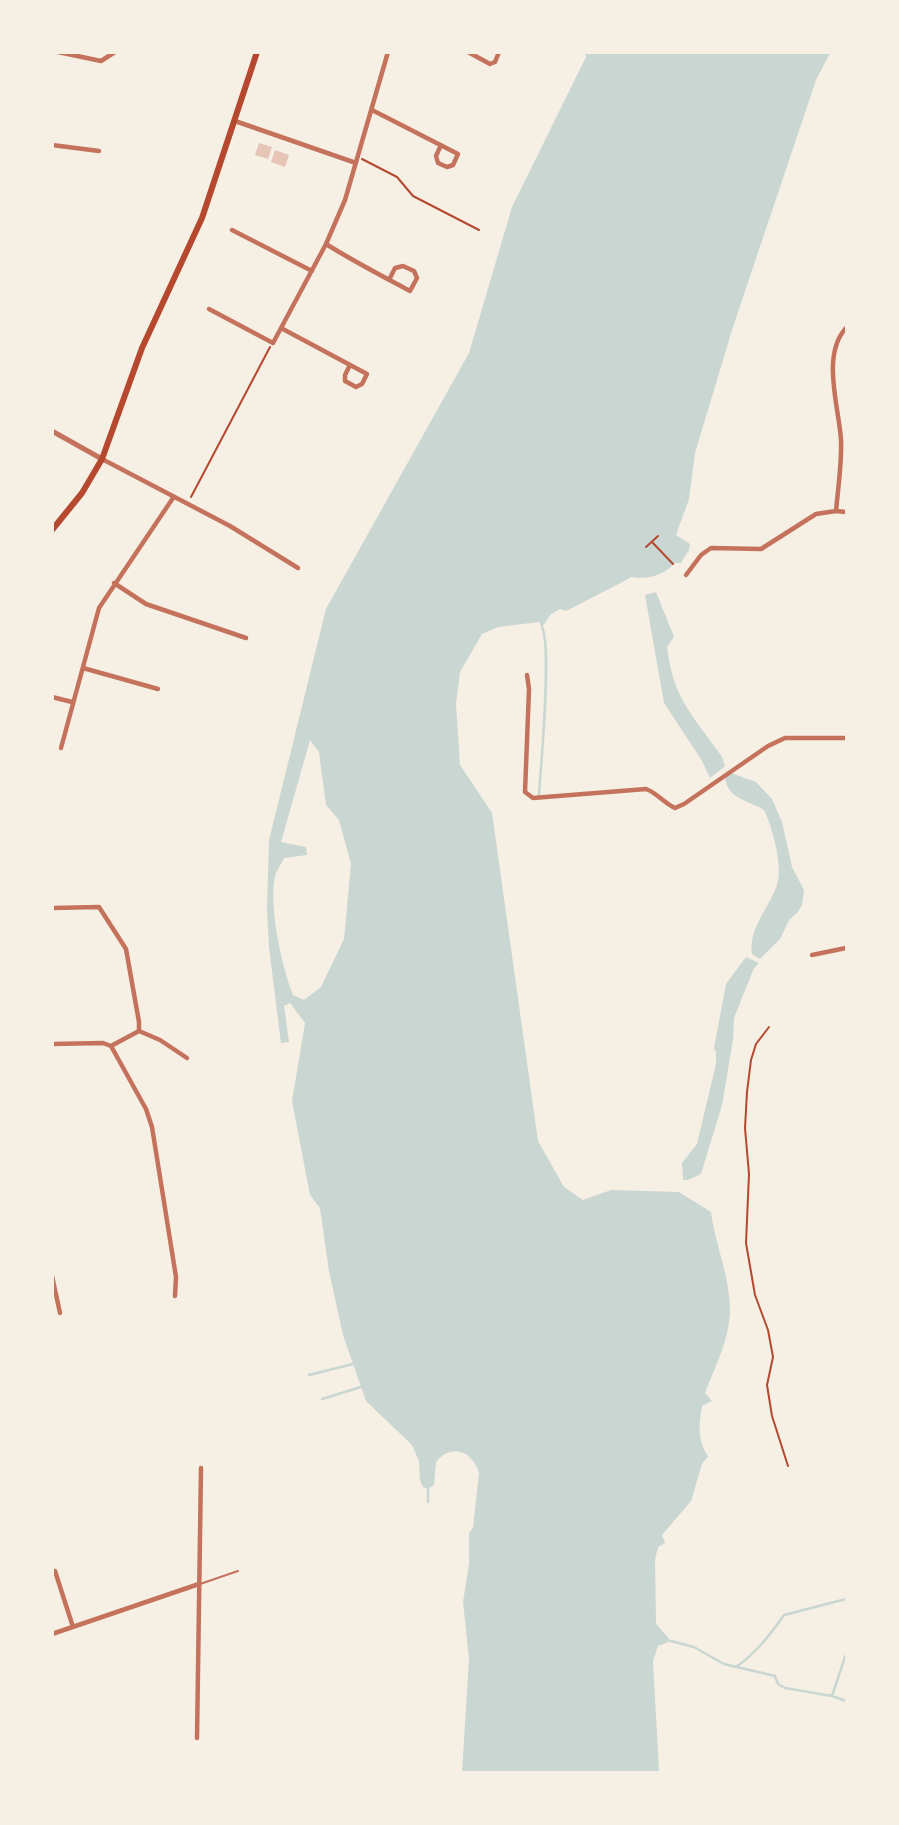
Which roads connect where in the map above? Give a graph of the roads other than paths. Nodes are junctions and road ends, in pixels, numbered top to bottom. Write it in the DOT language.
graph roads {
  1 [pos="58,52"];
  2 [pos="115,52"];
  3 [pos="257,52"];
  4 [pos="388,52"];
  5 [pos="468,52"];
  6 [pos="499,52"];
  7 [pos="476,54"];
  8 [pos="372,110"];
  9 [pos="235,121"];
  10 [pos="52,145"];
  11 [pos="441,145"];
  12 [pos="99,151"];
  13 [pos="357,160"];
  14 [pos="232,230"];
  15 [pos="326,244"];
  16 [pos="312,271"];
  17 [pos="389,279"];
  18 [pos="209,309"];
  19 [pos="281,328"];
  20 [pos="846,328"];
  21 [pos="350,365"];
  22 [pos="52,430"];
  23 [pos="102,459"];
  24 [pos="173,498"];
  25 [pos="836,511"];
  26 [pos="846,512"];
  27 [pos="52,530"];
  28 [pos="298,568"];
  29 [pos="686,575"];
  30 [pos="114,583"];
  31 [pos="246,638"];
  32 [pos="82,668"];
  33 [pos="527,674"];
  34 [pos="158,689"];
  35 [pos="52,697"];
  36 [pos="72,702"];
  37 [pos="846,738"];
  38 [pos="61,748"];
  39 [pos="52,908"];
  40 [pos="846,948"];
  41 [pos="812,955"];
  42 [pos="139,1031"];
  43 [pos="52,1044"];
  44 [pos="111,1046"];
  45 [pos="187,1058"];
  46 [pos="52,1276"];
  47 [pos="175,1296"];
  48 [pos="60,1313"];
  49 [pos="201,1468"];
  50 [pos="55,1571"];
  51 [pos="238,1571"];
  52 [pos="199,1584"];
  53 [pos="73,1627"];
  54 [pos="52,1634"];
  55 [pos="197,1738"];
  1 -- 2 [label="street"];
  3 -- 9 [label="main road"];
  4 -- 8 [label="street"];
  5 -- 7 [label="street"];
  6 -- 7 [label="street"];
  8 -- 11 [label="street"];
  8 -- 13 [label="street"];
  9 -- 13 [label="street"];
  9 -- 23 [label="main road"];
  10 -- 12 [label="street"];
  11 -- 11 [label="street"];
  13 -- 15 [label="street"];
  14 -- 16 [label="street"];
  15 -- 16 [label="street"];
  15 -- 17 [label="street"];
  16 -- 19 [label="street"];
  17 -- 17 [label="street"];
  18 -- 19 [label="street"];
  19 -- 21 [label="street"];
  20 -- 25 [label="street"];
  21 -- 21 [label="street"];
  22 -- 23 [label="street"];
  23 -- 24 [label="street"];
  23 -- 27 [label="main road"];
  24 -- 28 [label="street"];
  24 -- 30 [label="street"];
  25 -- 26 [label="street"];
  25 -- 29 [label="street"];
  30 -- 31 [label="street"];
  30 -- 32 [label="street"];
  32 -- 34 [label="street"];
  32 -- 36 [label="street"];
  33 -- 37 [label="street"];
  35 -- 36 [label="street"];
  36 -- 38 [label="street"];
  39 -- 42 [label="street"];
  40 -- 41 [label="street"];
  42 -- 44 [label="street"];
  42 -- 45 [label="street"];
  43 -- 44 [label="street"];
  44 -- 47 [label="street"];
  46 -- 48 [label="street"];
  49 -- 52 [label="street"];
  50 -- 53 [label="street"];
  51 -- 52 [label="lane"];
  52 -- 53 [label="street"];
  52 -- 55 [label="street"];
  53 -- 54 [label="street"];
}
